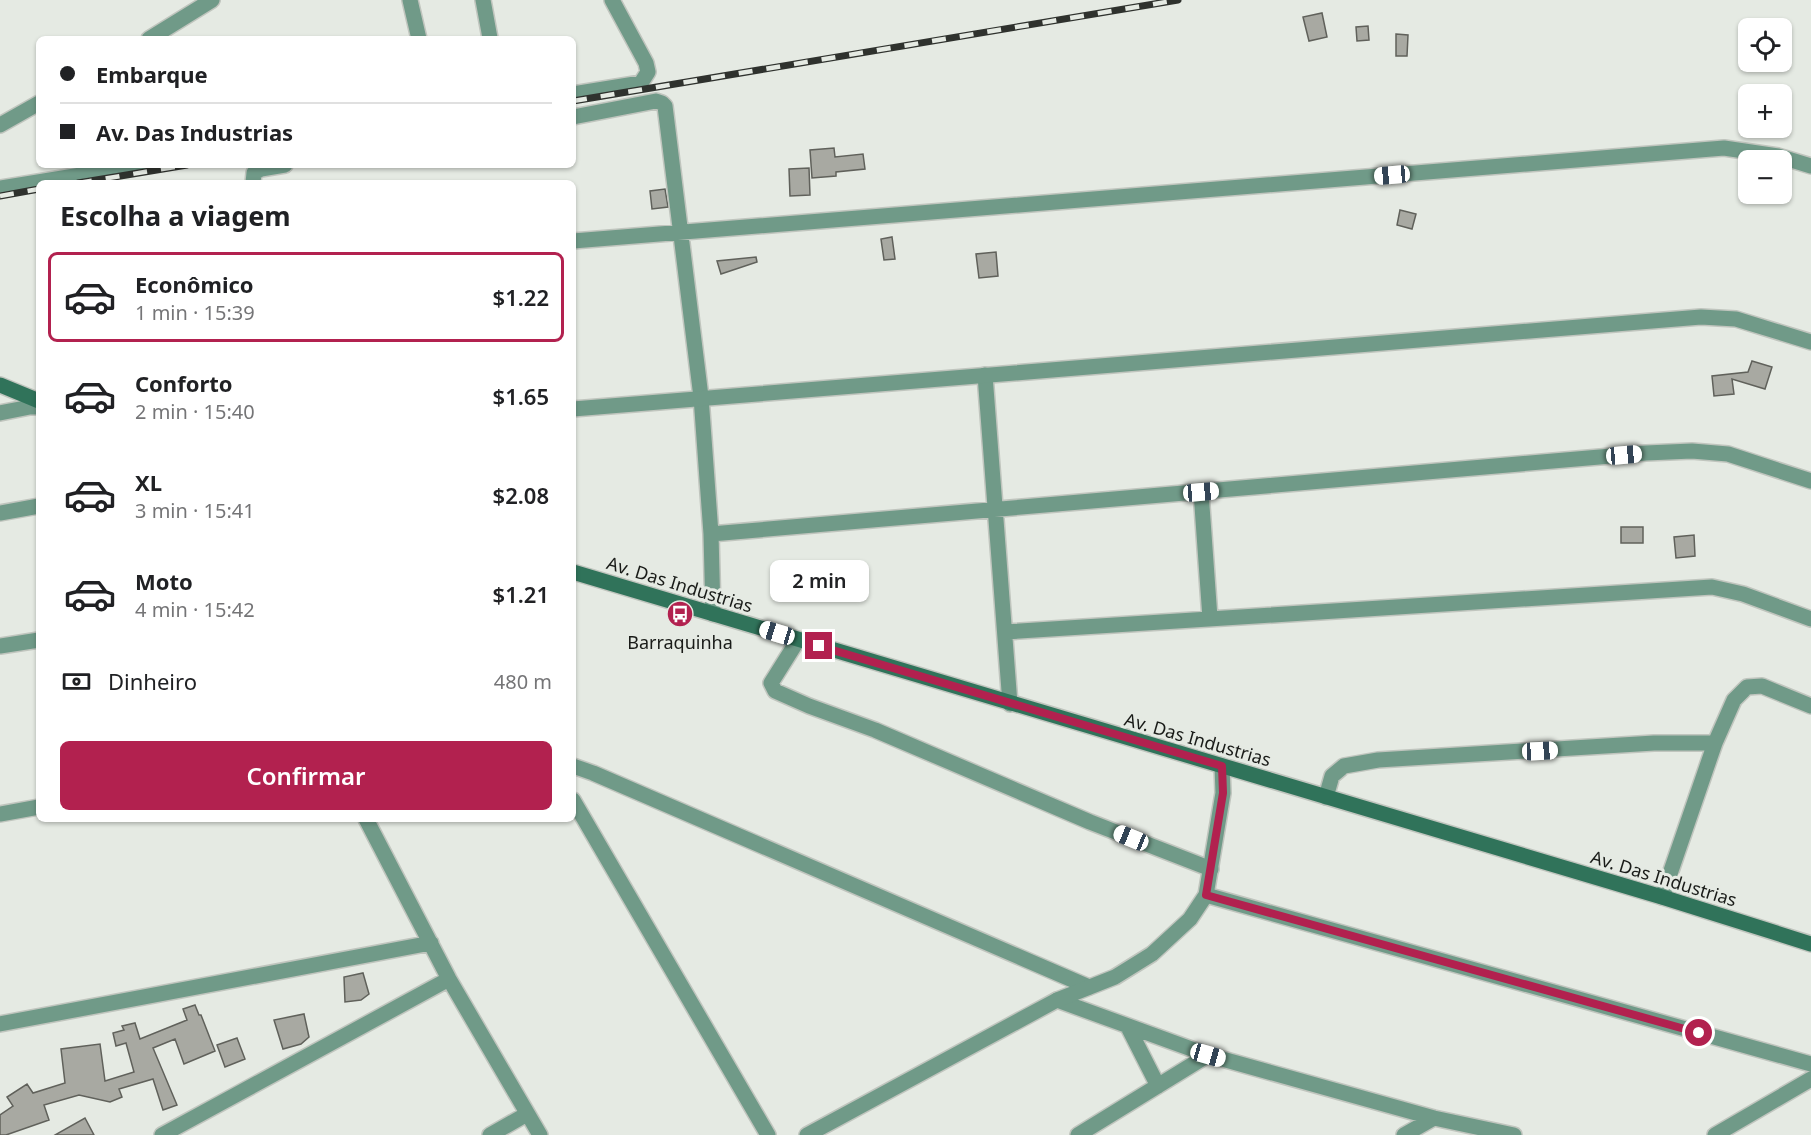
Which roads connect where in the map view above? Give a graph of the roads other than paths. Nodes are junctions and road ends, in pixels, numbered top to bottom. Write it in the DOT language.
graph roads {
  1 [pos="212,0"];
  2 [pos="410,0"];
  3 [pos="483,0"];
  4 [pos="612,0"];
  5 [pos="153,36"];
  6 [pos="417,36"];
  7 [pos="490,36"];
  8 [pos="576,94"];
  9 [pos="36,105"];
  10 [pos="576,116"];
  11 [pos="0,125"];
  12 [pos="1811,166"];
  13 [pos="123,168"];
  14 [pos="267,168"];
  15 [pos="49,180"];
  16 [pos="253,180"];
  17 [pos="36,182"];
  18 [pos="0,188"];
  19 [pos="680,232"];
  20 [pos="576,241"];
  21 [pos="1811,342"];
  22 [pos="985,375"];
  23 [pos="0,385"];
  24 [pos="701,397"];
  25 [pos="36,400"];
  26 [pos="36,407"];
  27 [pos="576,409"];
  28 [pos="0,412"];
  29 [pos="1811,481"];
  30 [pos="1201,492"];
  31 [pos="36,507"];
  32 [pos="995,510"];
  33 [pos="0,513"];
  34 [pos="711,534"];
  35 [pos="576,573"];
  36 [pos="713,614"];
  37 [pos="1210,618"];
  38 [pos="1811,619"];
  39 [pos="1005,632"];
  40 [pos="36,640"];
  41 [pos="798,640"];
  42 [pos="0,646"];
  43 [pos="1010,704"];
  44 [pos="1811,706"];
  45 [pos="1715,742"];
  46 [pos="1222,766"];
  47 [pos="576,767"];
  48 [pos="1326,797"];
  49 [pos="576,805"];
  50 [pos="36,808"];
  51 [pos="0,814"];
  52 [pos="368,822"];
  53 [pos="1211,869"];
  54 [pos="1206,895"];
  55 [pos="1662,897"];
  56 [pos="431,943"];
  57 [pos="1811,944"];
  58 [pos="449,979"];
  59 [pos="1089,987"];
  60 [pos="1057,1000"];
  61 [pos="0,1024"];
  62 [pos="1128,1027"];
  63 [pos="1208,1055"];
  64 [pos="1811,1064"];
  65 [pos="1811,1079"];
  66 [pos="1158,1086"];
  67 [pos="527,1114"];
  68 [pos="1434,1118"];
  69 [pos="162,1135"];
  70 [pos="490,1135"];
  71 [pos="540,1135"];
  72 [pos="768,1135"];
  73 [pos="807,1135"];
  74 [pos="1078,1135"];
  75 [pos="1404,1135"];
  76 [pos="1514,1135"];
  77 [pos="1714,1135"];
  1 -- 5 [label="street"];
  2 -- 6 [label="street"];
  3 -- 7 [label="street"];
  4 -- 8 [label="street"];
  9 -- 11 [label="street"];
  10 -- 19 [label="street"];
  12 -- 19 [label="street"];
  13 -- 15 [label="street"];
  14 -- 16 [label="street"];
  17 -- 18 [label="street"];
  19 -- 20 [label="street"];
  19 -- 24 [label="street"];
  21 -- 22 [label="street"];
  22 -- 24 [label="street"];
  22 -- 32 [label="street"];
  23 -- 25 [label="main road"];
  24 -- 27 [label="street"];
  24 -- 34 [label="street"];
  26 -- 28 [label="street"];
  29 -- 30 [label="street"];
  30 -- 32 [label="street"];
  30 -- 37 [label="street"];
  31 -- 33 [label="street"];
  32 -- 34 [label="street"];
  32 -- 39 [label="street"];
  34 -- 36 [label="street"];
  35 -- 36 [label="main road, Av. Das Industrias"];
  36 -- 41 [label="main road, Av. Das Industrias"];
  37 -- 38 [label="street"];
  37 -- 39 [label="street"];
  39 -- 43 [label="street"];
  40 -- 42 [label="street"];
  41 -- 43 [label="main road, Av. Das Industrias"];
  41 -- 53 [label="street"];
  43 -- 46 [label="main road, Av. Das Industrias"];
  44 -- 45 [label="street"];
  45 -- 48 [label="street"];
  45 -- 55 [label="street"];
  46 -- 48 [label="main road, Av. Das Industrias"];
  46 -- 53 [label="street"];
  47 -- 59 [label="street"];
  48 -- 55 [label="main road, Av. Das Industrias"];
  49 -- 72 [label="street"];
  50 -- 51 [label="street"];
  52 -- 56 [label="street"];
  53 -- 54 [label="street"];
  54 -- 59 [label="street"];
  54 -- 64 [label="street"];
  55 -- 57 [label="main road, Av. Das Industrias"];
  56 -- 58 [label="street"];
  56 -- 61 [label="street"];
  58 -- 67 [label="street"];
  58 -- 69 [label="street"];
  59 -- 60 [label="street"];
  60 -- 62 [label="street"];
  60 -- 73 [label="street"];
  62 -- 63 [label="street"];
  62 -- 66 [label="street"];
  63 -- 66 [label="street"];
  63 -- 68 [label="street"];
  65 -- 77 [label="street"];
  66 -- 74 [label="street"];
  67 -- 70 [label="street"];
  67 -- 71 [label="street"];
  68 -- 75 [label="street"];
  68 -- 76 [label="street"];
}
